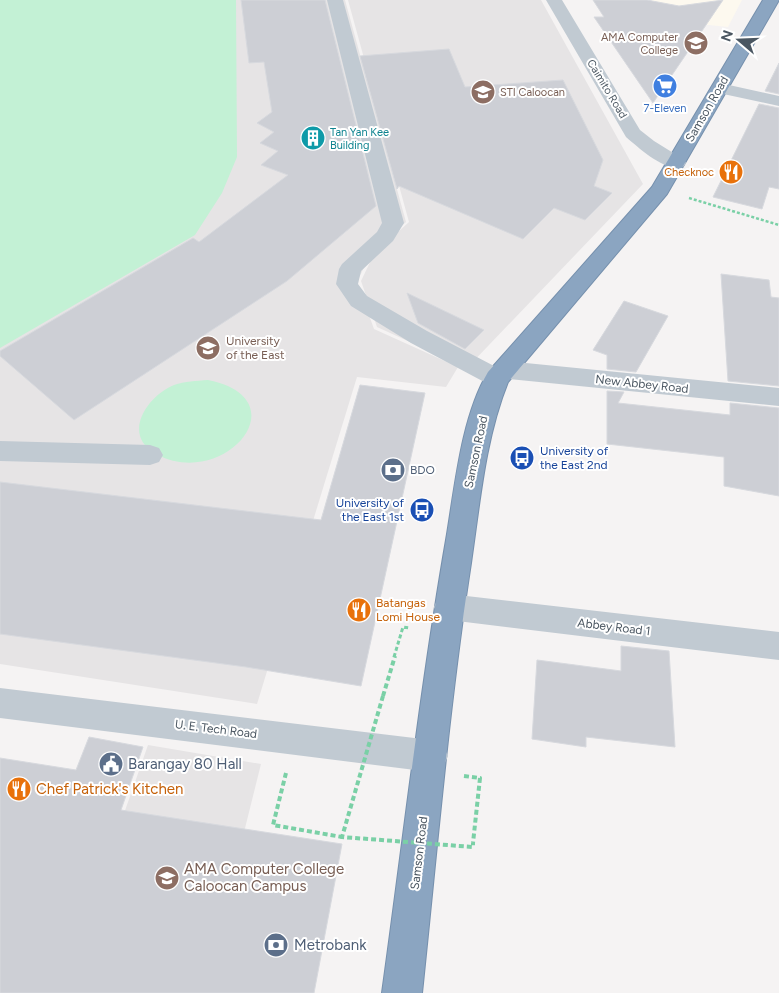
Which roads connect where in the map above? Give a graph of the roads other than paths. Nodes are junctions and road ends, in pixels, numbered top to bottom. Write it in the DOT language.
graph roads {
  1 [pos="335,0"];
  2 [pos="554,0"];
  3 [pos="771,0"];
  4 [pos="720,88"];
  5 [pos="779,101"];
  6 [pos="676,163"];
  7 [pos="502,374"];
  8 [pos="779,397"];
  9 [pos="0,450"];
  10 [pos="150,455"];
  11 [pos="449,607"];
  12 [pos="779,646"];
  13 [pos="0,703"];
  14 [pos="431,756"];
  15 [pos="402,993"];
  1 -- 7 [label="street"];
  2 -- 6 [label="street, Caimito Road"];
  3 -- 4 [label="highway, Samson Road"];
  4 -- 5 [label="street"];
  4 -- 6 [label="highway, Samson Road"];
  6 -- 7 [label="highway, Samson Road"];
  7 -- 8 [label="street, New Abbey Road"];
  7 -- 11 [label="highway, Samson Road"];
  9 -- 10 [label="street"];
  11 -- 12 [label="street, Abbey Road 1"];
  11 -- 14 [label="highway, Samson Road"];
  13 -- 14 [label="street, U. E. Tech Road"];
  14 -- 15 [label="highway, Samson Road"];
}
